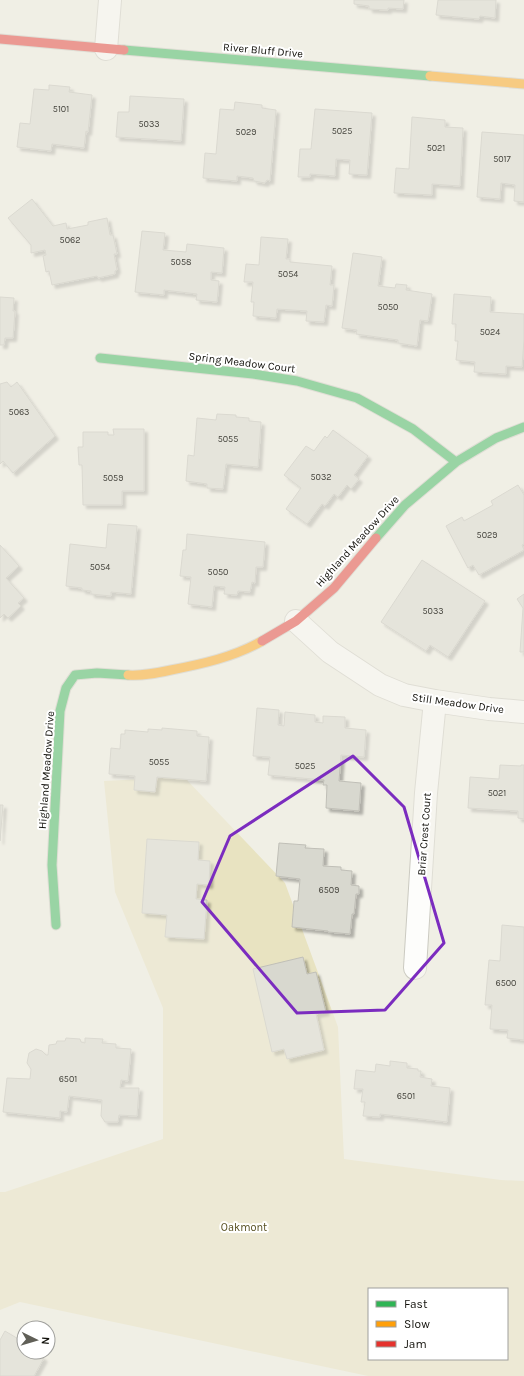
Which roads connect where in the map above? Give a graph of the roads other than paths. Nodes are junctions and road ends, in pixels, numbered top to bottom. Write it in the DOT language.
graph roads {
  1 [pos="110,0"];
  2 [pos="0,39"];
  3 [pos="106,49"];
  4 [pos="524,84"];
  5 [pos="100,358"];
  6 [pos="524,427"];
  7 [pos="456,462"];
  8 [pos="296,620"];
  9 [pos="435,701"];
  10 [pos="524,712"];
  11 [pos="56,925"];
  12 [pos="415,968"];
  1 -- 3 [label="street"];
  2 -- 3 [label="street, River Bluff Drive"];
  3 -- 4 [label="street, River Bluff Drive"];
  5 -- 7 [label="street, Spring Meadow Court"];
  6 -- 7 [label="street, Highland Meadow Drive"];
  7 -- 8 [label="street, Highland Meadow Drive"];
  8 -- 9 [label="street, Still Meadow Drive"];
  8 -- 11 [label="street, Highland Meadow Drive"];
  9 -- 10 [label="street, Still Meadow Drive"];
  9 -- 12 [label="street, Briar Crest Court"];
}
